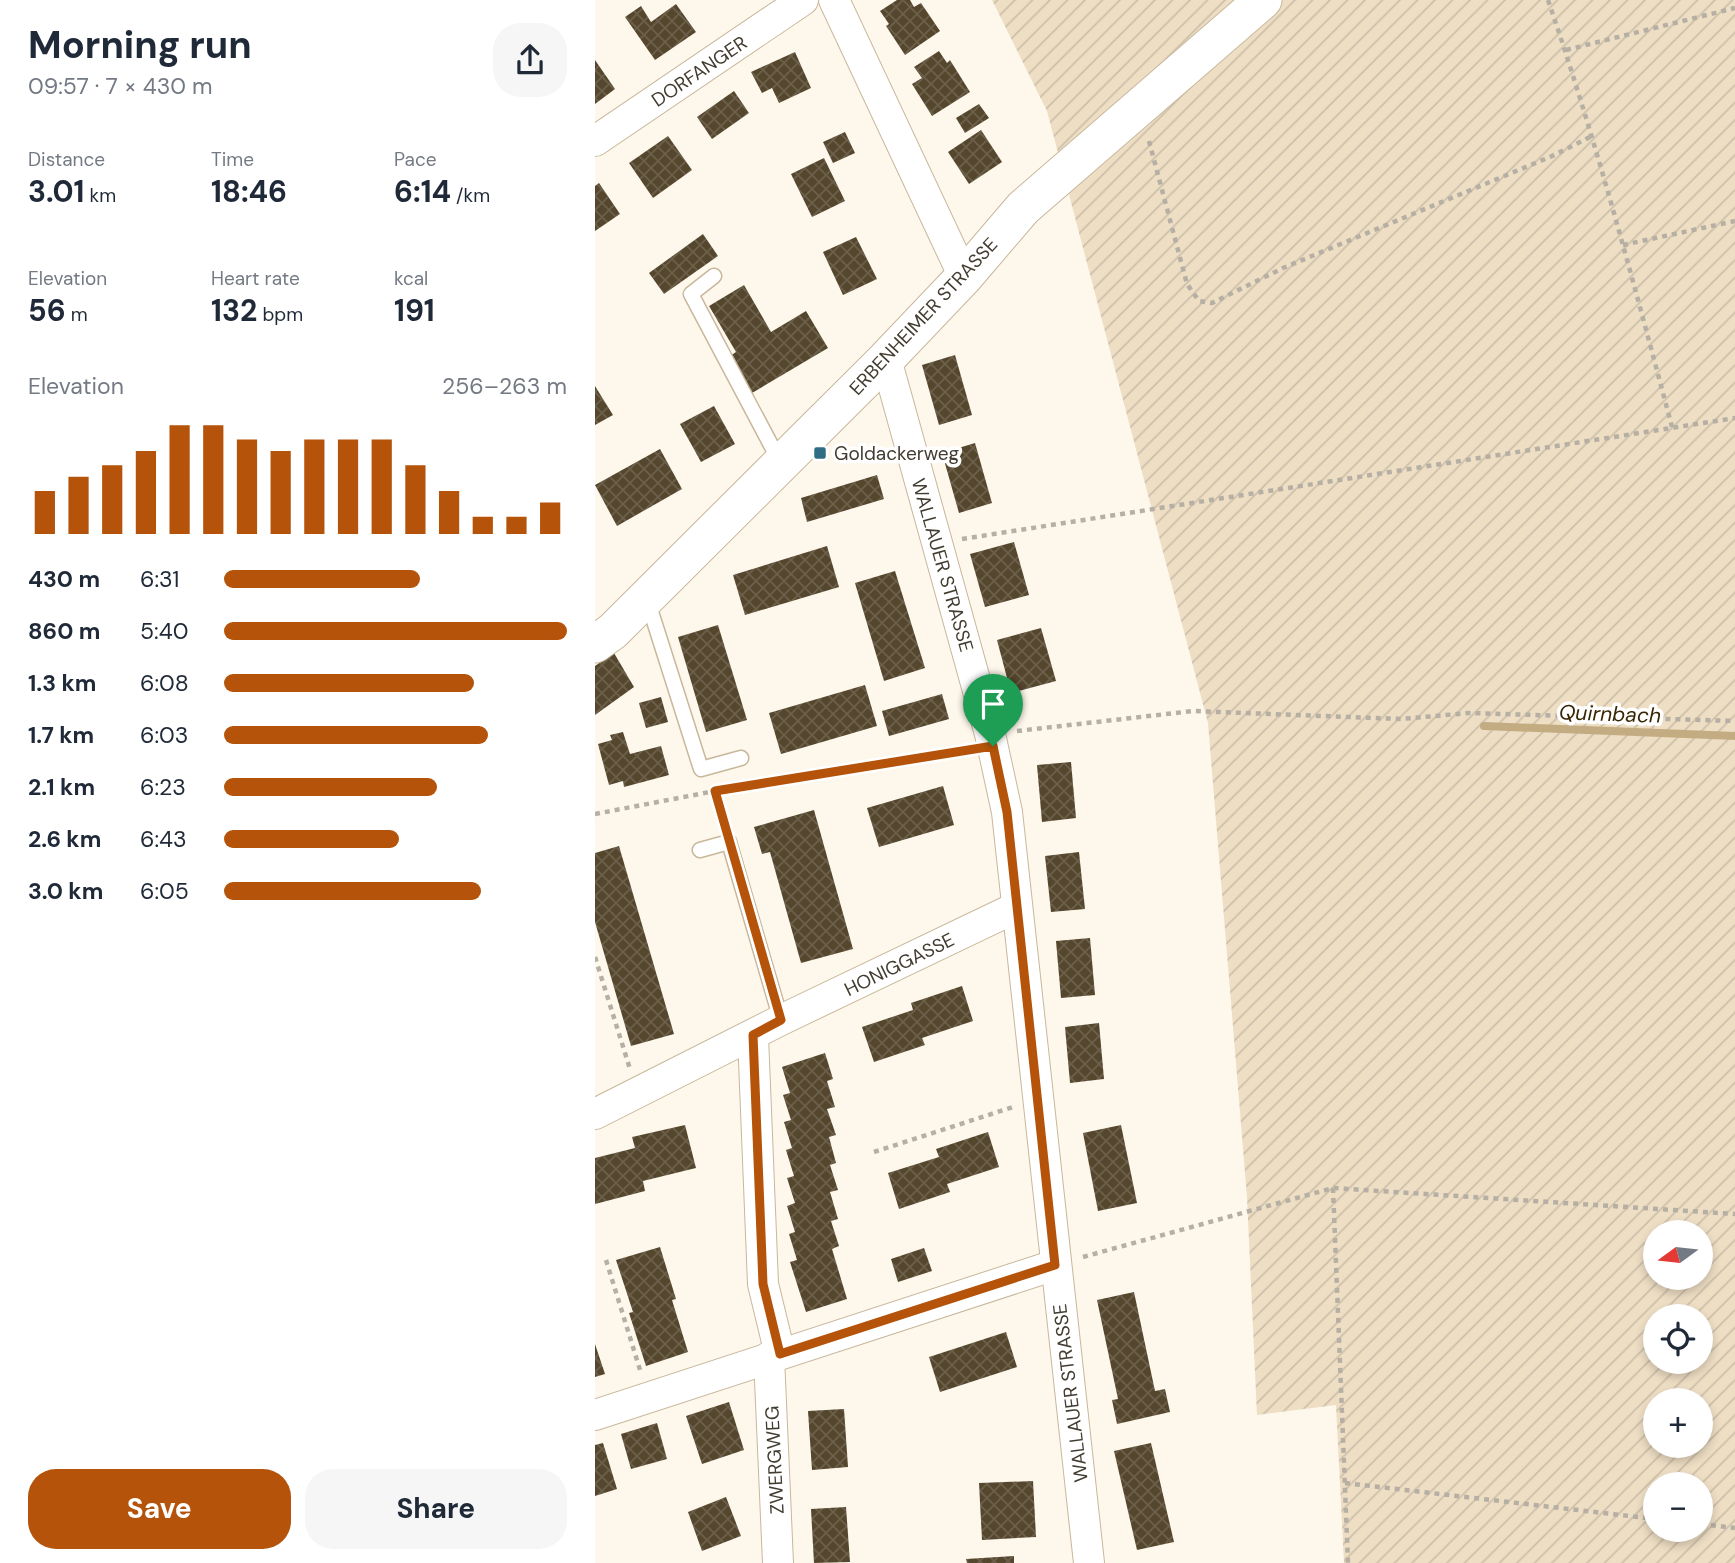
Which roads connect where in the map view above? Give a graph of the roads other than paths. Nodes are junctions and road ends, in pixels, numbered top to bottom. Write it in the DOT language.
graph roads {
  1 [pos="803,0"];
  2 [pos="834,0"];
  3 [pos="1262,0"];
  4 [pos="595,142"];
  5 [pos="714,276"];
  6 [pos="964,277"];
  7 [pos="885,359"];
  8 [pos="781,463"];
  9 [pos="647,597"];
  10 [pos="595,644"];
  11 [pos="741,758"];
  12 [pos="700,850"];
  13 [pos="1017,907"];
  14 [pos="781,1020"];
  15 [pos="753,1035"];
  16 [pos="595,1114"];
  17 [pos="1055,1265"];
  18 [pos="774,1355"];
  19 [pos="595,1415"];
  20 [pos="778,1563"];
  21 [pos="1089,1563"];
  1 -- 4 [label="street, DORFANGER"];
  2 -- 6 [label="street"];
  3 -- 6 [label="street, ERBENHEIMER STRASSE"];
  5 -- 8 [label="lane"];
  6 -- 7 [label="street, ERBENHEIMER STRASSE"];
  7 -- 8 [label="street, ERBENHEIMER STRASSE"];
  7 -- 13 [label="street, WALLAUER STRASSE"];
  8 -- 9 [label="street, ERBENHEIMER STRASSE"];
  9 -- 10 [label="street, ERBENHEIMER STRASSE"];
  9 -- 11 [label="lane"];
  12 -- 14 [label="lane"];
  13 -- 14 [label="street, HONIGGASSE"];
  13 -- 17 [label="street, WALLAUER STRASSE"];
  14 -- 15 [label="street, HONIGGASSE"];
  15 -- 16 [label="street, HONIGGASSE"];
  15 -- 18 [label="street, ZWERGWEG"];
  17 -- 18 [label="street"];
  17 -- 21 [label="street, WALLAUER STRASSE"];
  18 -- 19 [label="street"];
  18 -- 20 [label="street, ZWERGWEG"];
}
